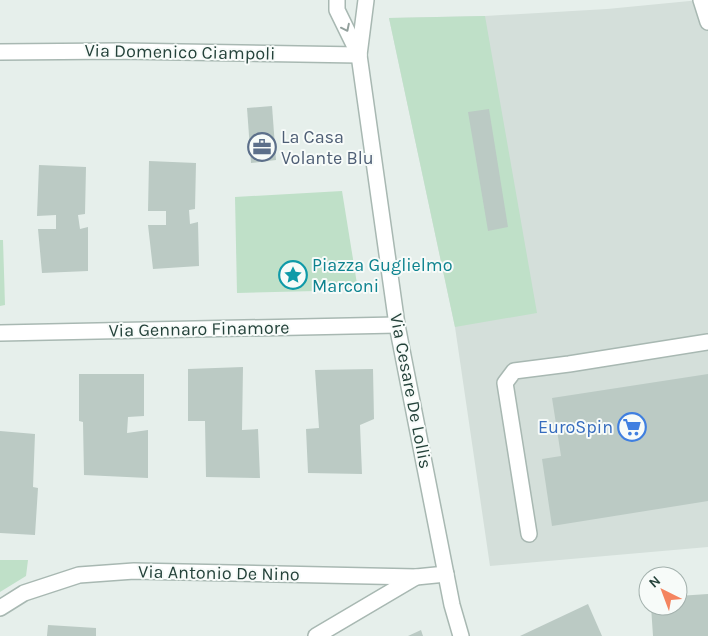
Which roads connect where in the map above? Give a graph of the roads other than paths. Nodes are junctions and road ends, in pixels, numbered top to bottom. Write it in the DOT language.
graph roads {
  1 [pos="337,0"];
  2 [pos="366,0"];
  3 [pos="701,0"];
  4 [pos="708,22"];
  5 [pos="0,52"];
  6 [pos="359,55"];
  7 [pos="397,324"];
  8 [pos="0,333"];
  9 [pos="708,342"];
  10 [pos="529,534"];
  11 [pos="446,574"];
  12 [pos="416,577"];
  13 [pos="0,608"];
  14 [pos="316,636"];
  15 [pos="461,636"];
  1 -- 6 [label="street, Via Cesare De Lollis, one-way"];
  2 -- 6 [label="street"];
  3 -- 4 [label="street"];
  5 -- 6 [label="street, Via Domenico Ciampoli"];
  6 -- 7 [label="street, Via Cesare De Lollis"];
  7 -- 8 [label="street, Via Gennaro Finamore"];
  7 -- 11 [label="street, Via Cesare De Lollis"];
  9 -- 10 [label="street"];
  11 -- 12 [label="street, Via Antonio De Nino"];
  11 -- 15 [label="street, Via Cesare De Lollis"];
  12 -- 13 [label="street, Via Antonio De Nino"];
  12 -- 14 [label="street"];
}
